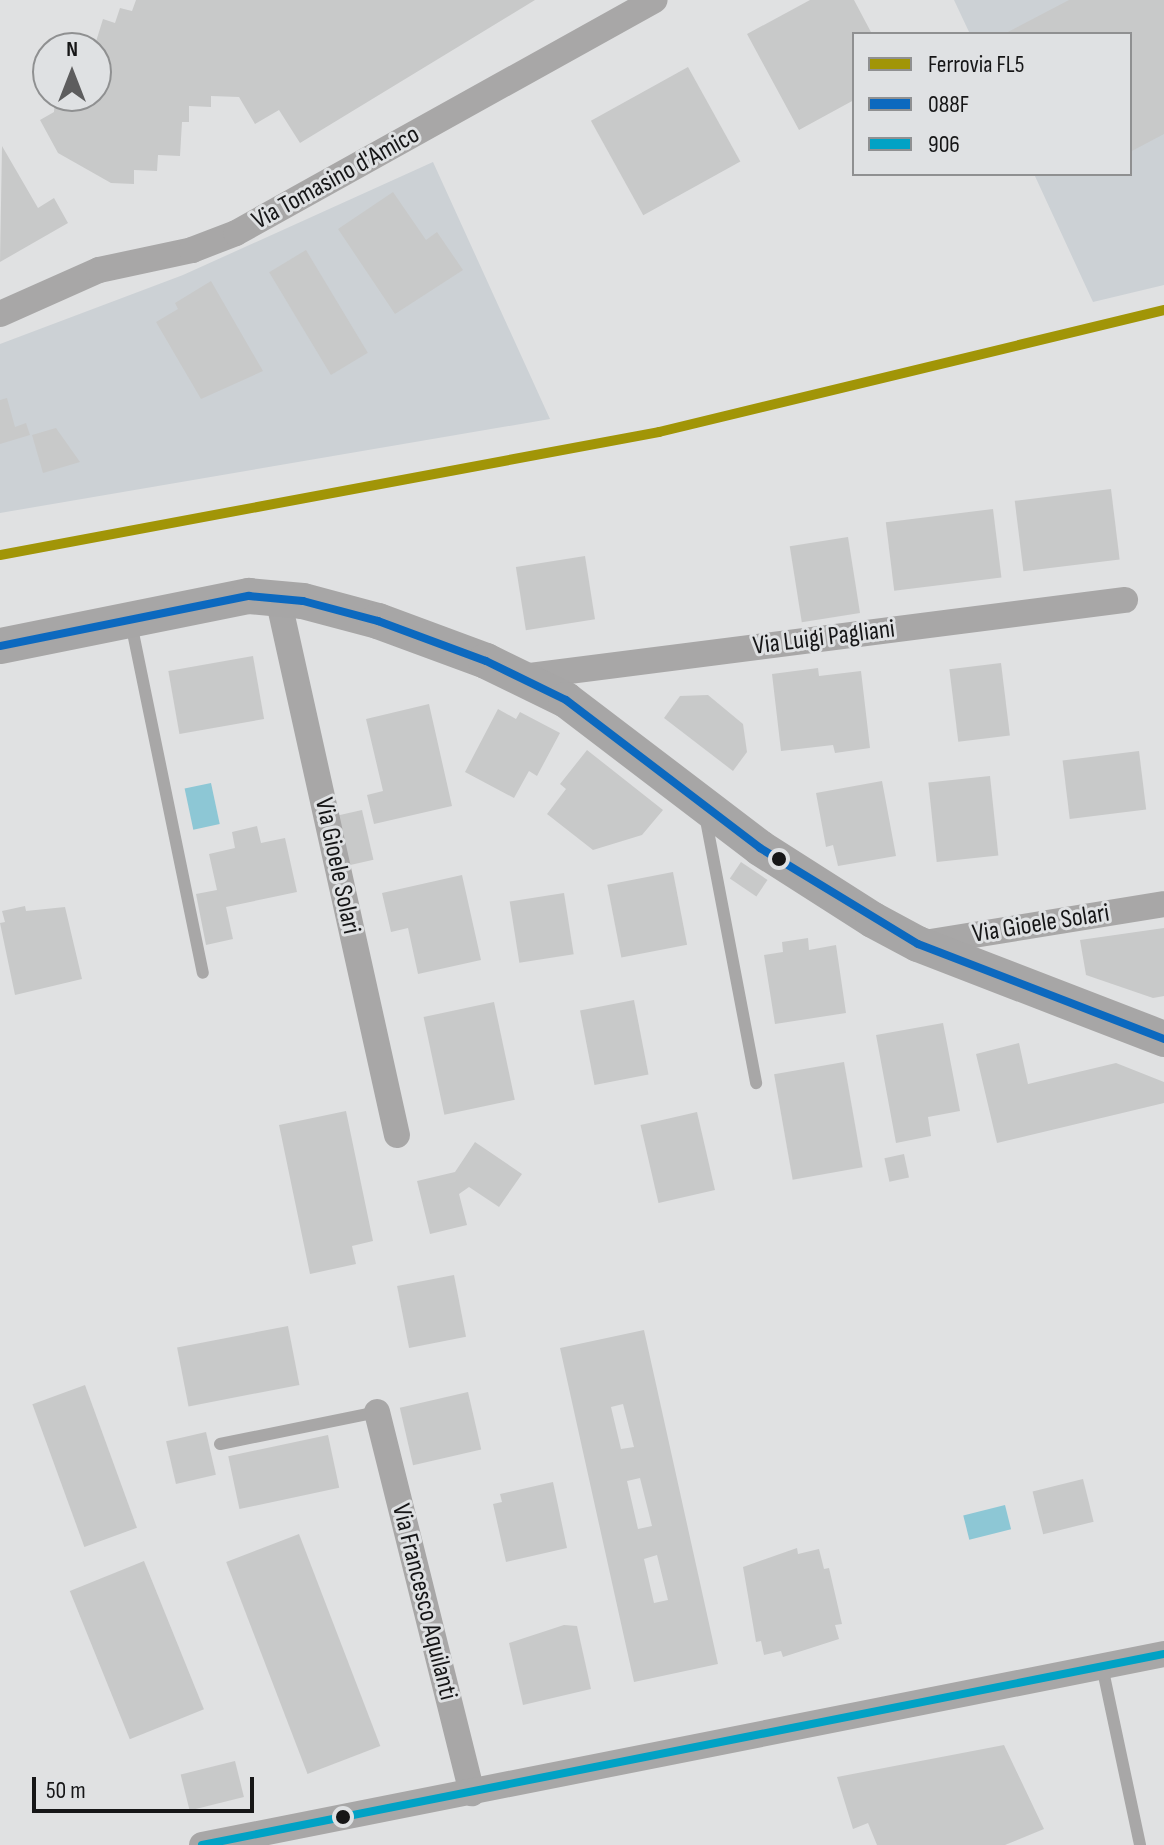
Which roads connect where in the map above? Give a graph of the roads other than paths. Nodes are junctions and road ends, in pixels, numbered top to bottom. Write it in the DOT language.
graph roads {
  1 [pos="655,0"];
  2 [pos="0,314"];
  3 [pos="278,598"];
  4 [pos="1125,600"];
  5 [pos="130,618"];
  6 [pos="0,646"];
  7 [pos="522,677"];
  8 [pos="703,806"];
  9 [pos="1164,904"];
  10 [pos="918,944"];
  11 [pos="203,973"];
  12 [pos="1164,1039"];
  13 [pos="756,1083"];
  14 [pos="397,1135"];
  15 [pos="377,1412"];
  16 [pos="220,1444"];
  17 [pos="1164,1654"];
  18 [pos="1102,1666"];
  19 [pos="472,1793"];
  20 [pos="202,1845"];
  21 [pos="1140,1845"];
  1 -- 2 [label="street, Via Tomasino d'Amico"];
  3 -- 5 [label="street, Via Gioele Solari"];
  3 -- 7 [label="street, Via Gioele Solari"];
  3 -- 14 [label="street, Via Gioele Solari"];
  4 -- 7 [label="street, Via Luigi Pagliani"];
  5 -- 6 [label="street, Via Gioele Solari"];
  5 -- 11 [label="lane"];
  7 -- 8 [label="street, Via Gioele Solari"];
  8 -- 10 [label="street, Via Gioele Solari"];
  8 -- 13 [label="lane"];
  9 -- 10 [label="street, Via Gioele Solari"];
  10 -- 12 [label="street, Via Gioele Solari"];
  15 -- 16 [label="lane"];
  15 -- 19 [label="street, Via Francesco Aquilanti"];
  17 -- 18 [label="street"];
  18 -- 19 [label="street"];
  18 -- 21 [label="lane"];
  19 -- 20 [label="street"];
}
